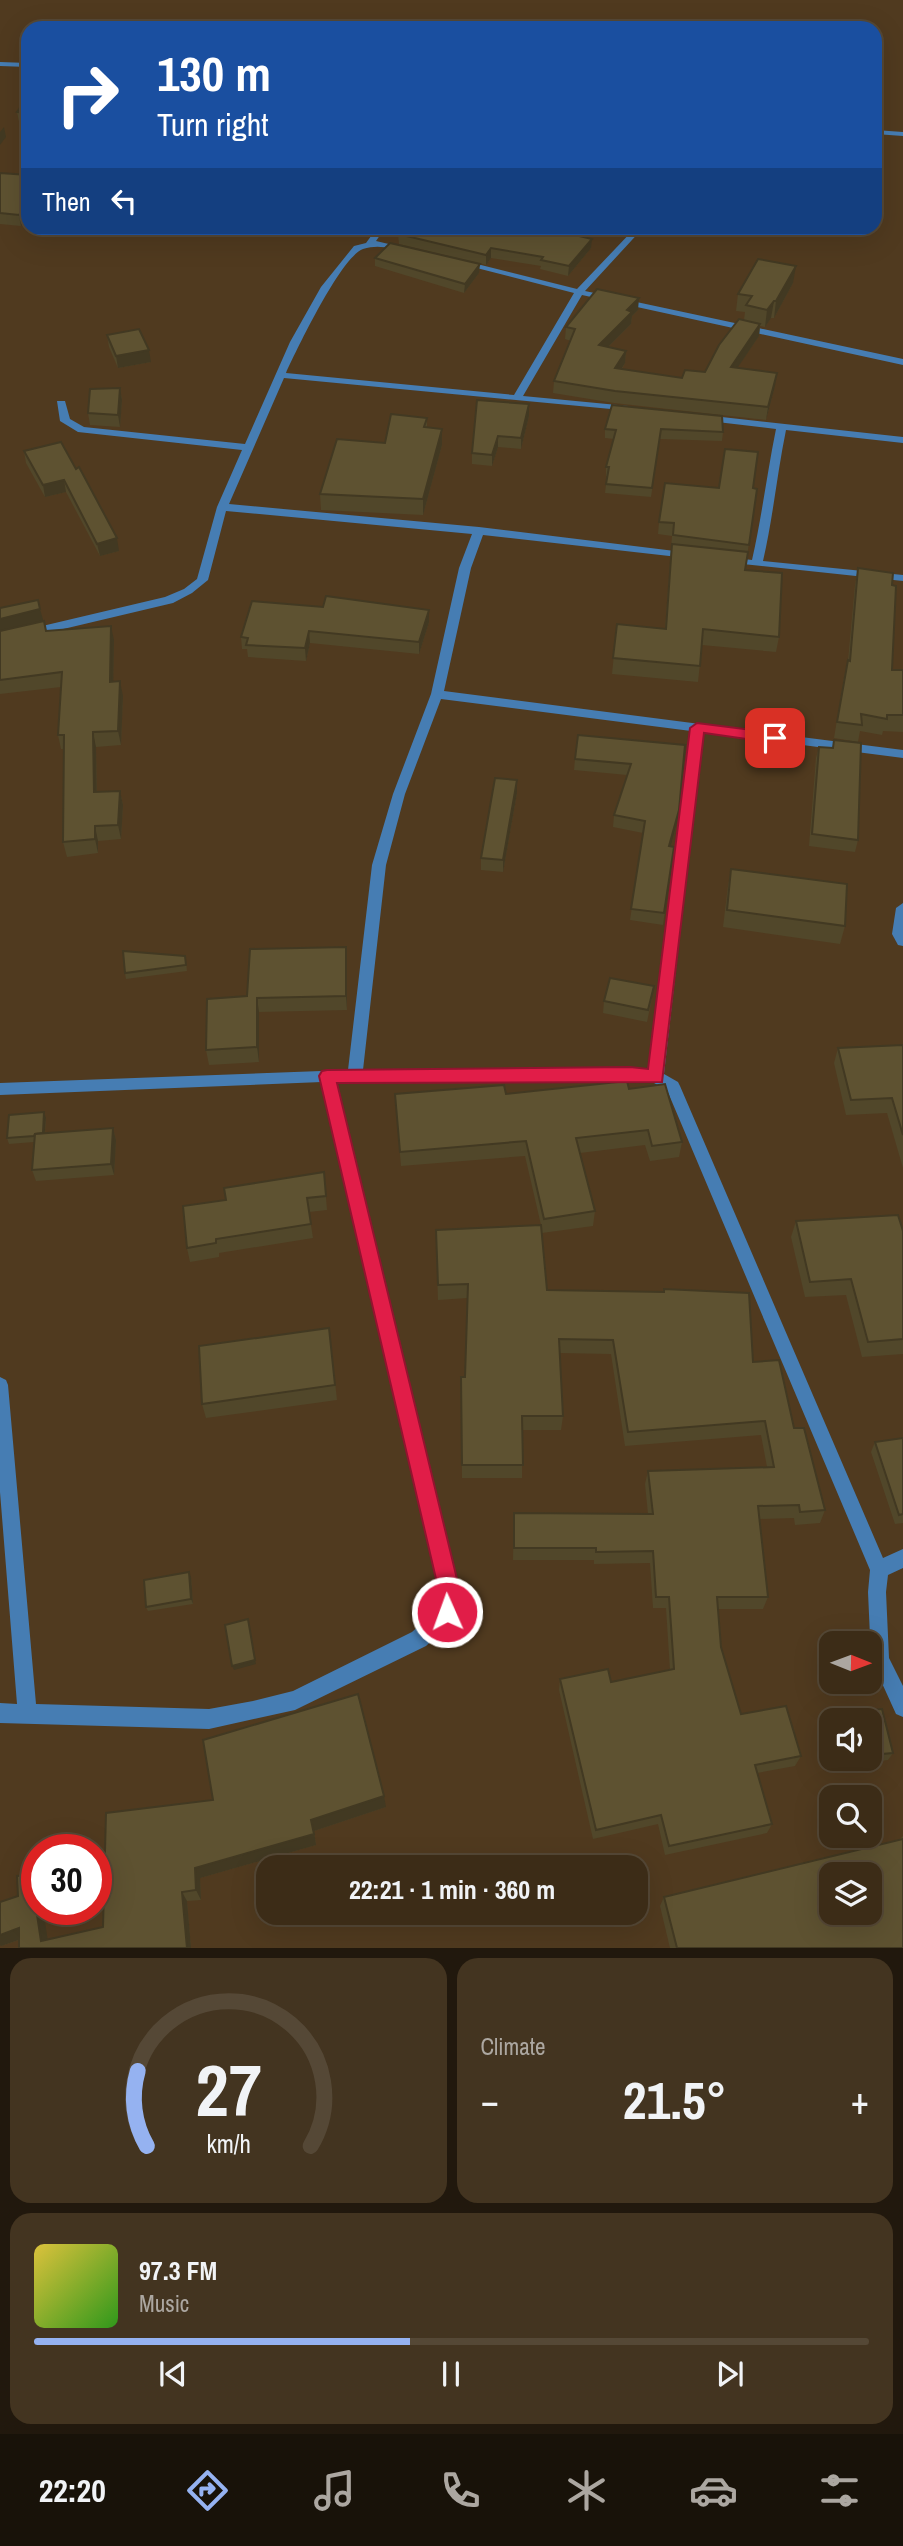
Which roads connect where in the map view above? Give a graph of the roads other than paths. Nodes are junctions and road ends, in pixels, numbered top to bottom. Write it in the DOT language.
graph roads {
  1 [pos="0,64"];
  2 [pos="21,65"];
  3 [pos="882,132"];
  4 [pos="903,134"];
  5 [pos="376,235"];
  6 [pos="632,235"];
  7 [pos="369,245"];
  8 [pos="418,251"];
  9 [pos="456,260"];
  10 [pos="579,292"];
  11 [pos="903,362"];
  12 [pos="281,375"];
  13 [pos="517,398"];
  14 [pos="61,403"];
  15 [pos="642,410"];
  16 [pos="697,417"];
  17 [pos="781,428"];
  18 [pos="903,440"];
  19 [pos="249,448"];
  20 [pos="222,507"];
  21 [pos="479,530"];
  22 [pos="698,557"];
  23 [pos="721,559"];
  24 [pos="757,564"];
  25 [pos="903,578"];
  26 [pos="0,640"];
  27 [pos="437,694"];
  28 [pos="697,728"];
  29 [pos="903,754"];
  30 [pos="903,908"];
  31 [pos="903,941"];
  32 [pos="327,1076"];
  33 [pos="355,1077"];
  34 [pos="656,1077"];
  35 [pos="0,1089"];
  36 [pos="0,1384"];
  37 [pos="903,1558"];
  38 [pos="880,1570"];
  39 [pos="903,1707"];
  40 [pos="0,1713"];
  41 [pos="27,1714"];
  1 -- 2 [label="street"];
  3 -- 4 [label="street"];
  5 -- 7 [label="street"];
  6 -- 10 [label="street"];
  7 -- 8 [label="street"];
  7 -- 12 [label="street"];
  9 -- 10 [label="street"];
  10 -- 11 [label="street"];
  10 -- 13 [label="street"];
  12 -- 13 [label="street"];
  12 -- 19 [label="street"];
  13 -- 15 [label="street"];
  14 -- 19 [label="street"];
  16 -- 17 [label="street"];
  17 -- 18 [label="street"];
  17 -- 24 [label="street"];
  19 -- 20 [label="street"];
  20 -- 21 [label="street"];
  20 -- 26 [label="street"];
  21 -- 22 [label="street"];
  21 -- 27 [label="street"];
  23 -- 24 [label="street"];
  24 -- 25 [label="street"];
  27 -- 28 [label="street"];
  27 -- 33 [label="street"];
  28 -- 29 [label="street"];
  28 -- 34 [label="street"];
  30 -- 31 [label="street"];
  32 -- 33 [label="street"];
  32 -- 35 [label="street"];
  32 -- 41 [label="street"];
  33 -- 34 [label="street"];
  34 -- 38 [label="street"];
  36 -- 41 [label="street"];
  37 -- 38 [label="street"];
  38 -- 39 [label="street"];
  40 -- 41 [label="street"];
}
